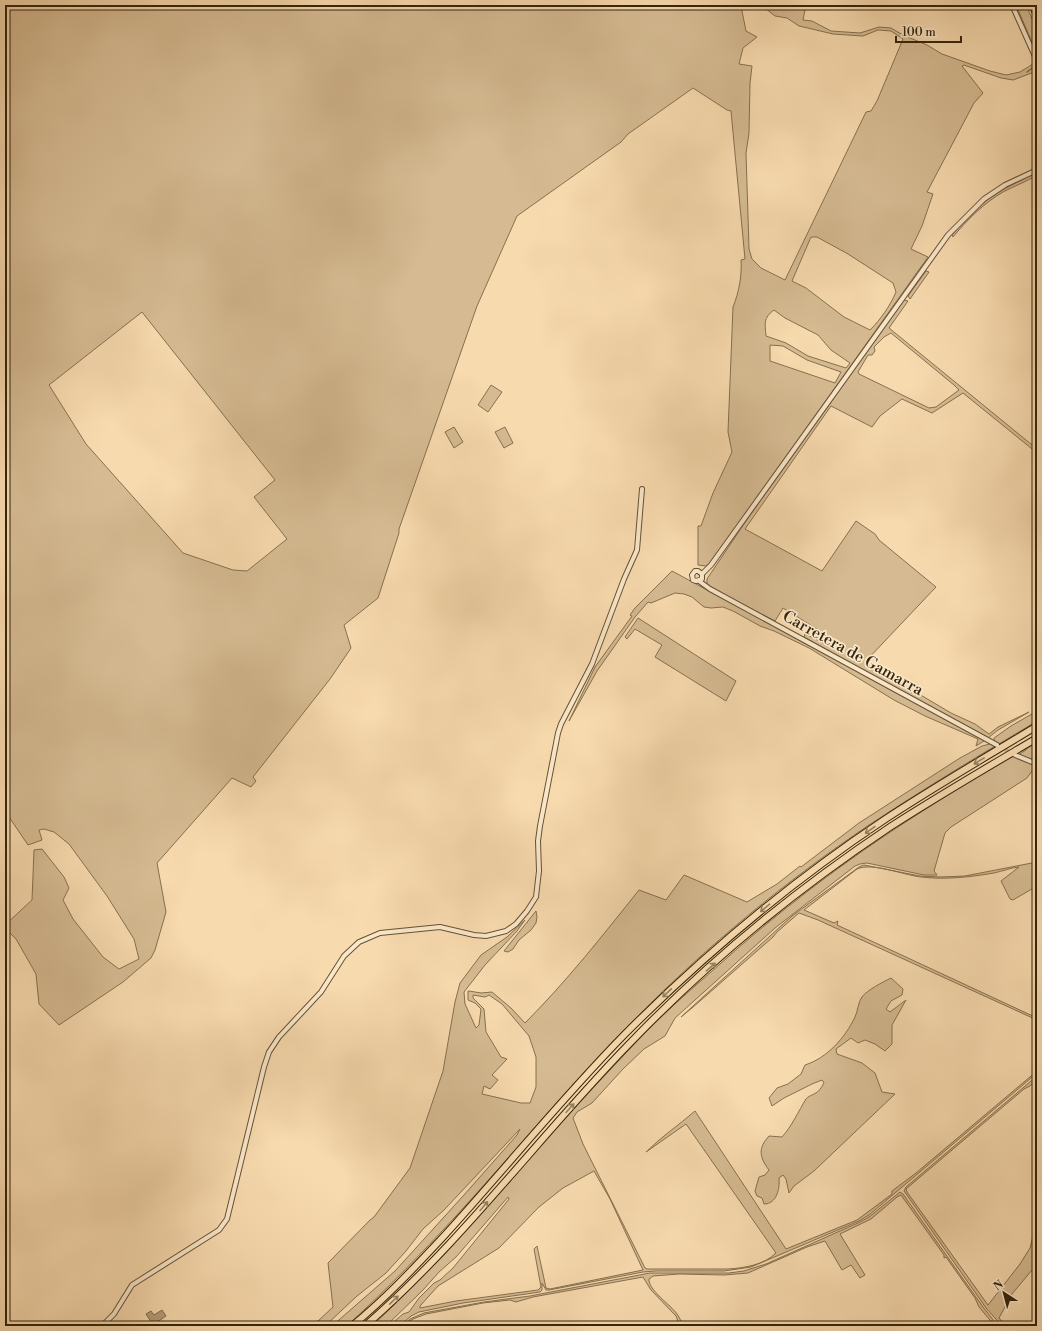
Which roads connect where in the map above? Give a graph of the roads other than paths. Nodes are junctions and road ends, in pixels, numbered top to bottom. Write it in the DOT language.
graph roads {
  1 [pos="1012,5"];
  2 [pos="1032,5"];
  3 [pos="1037,15"];
  4 [pos="1037,61"];
  5 [pos="1037,170"];
  6 [pos="642,489"];
  7 [pos="702,574"];
  8 [pos="699,581"];
  9 [pos="1037,726"];
  10 [pos="1037,738"];
  11 [pos="997,745"];
  12 [pos="1015,755"];
  13 [pos="1037,764"];
  14 [pos="543,787"];
  15 [pos="548,788"];
  16 [pos="535,824"];
  17 [pos="540,824"];
  18 [pos="102,1326"];
  19 [pos="352,1326"];
  20 [pos="365,1326"];
  1 -- 4 [label="street"];
  2 -- 3 [label="highway"];
  5 -- 7 [label="street"];
  6 -- 15 [label="street"];
  7 -- 8 [label="street"];
  7 -- 8 [label="street"];
  8 -- 11 [label="street, Carretera de Gamarra"];
  9 -- 19 [label="highway, one-way"];
  20 -- 10 [label="highway, one-way"];
  12 -- 13 [label="street"];
  14 -- 15 [label="street"];
  15 -- 17 [label="street"];
  16 -- 17 [label="street"];
  17 -- 18 [label="street"];
}
